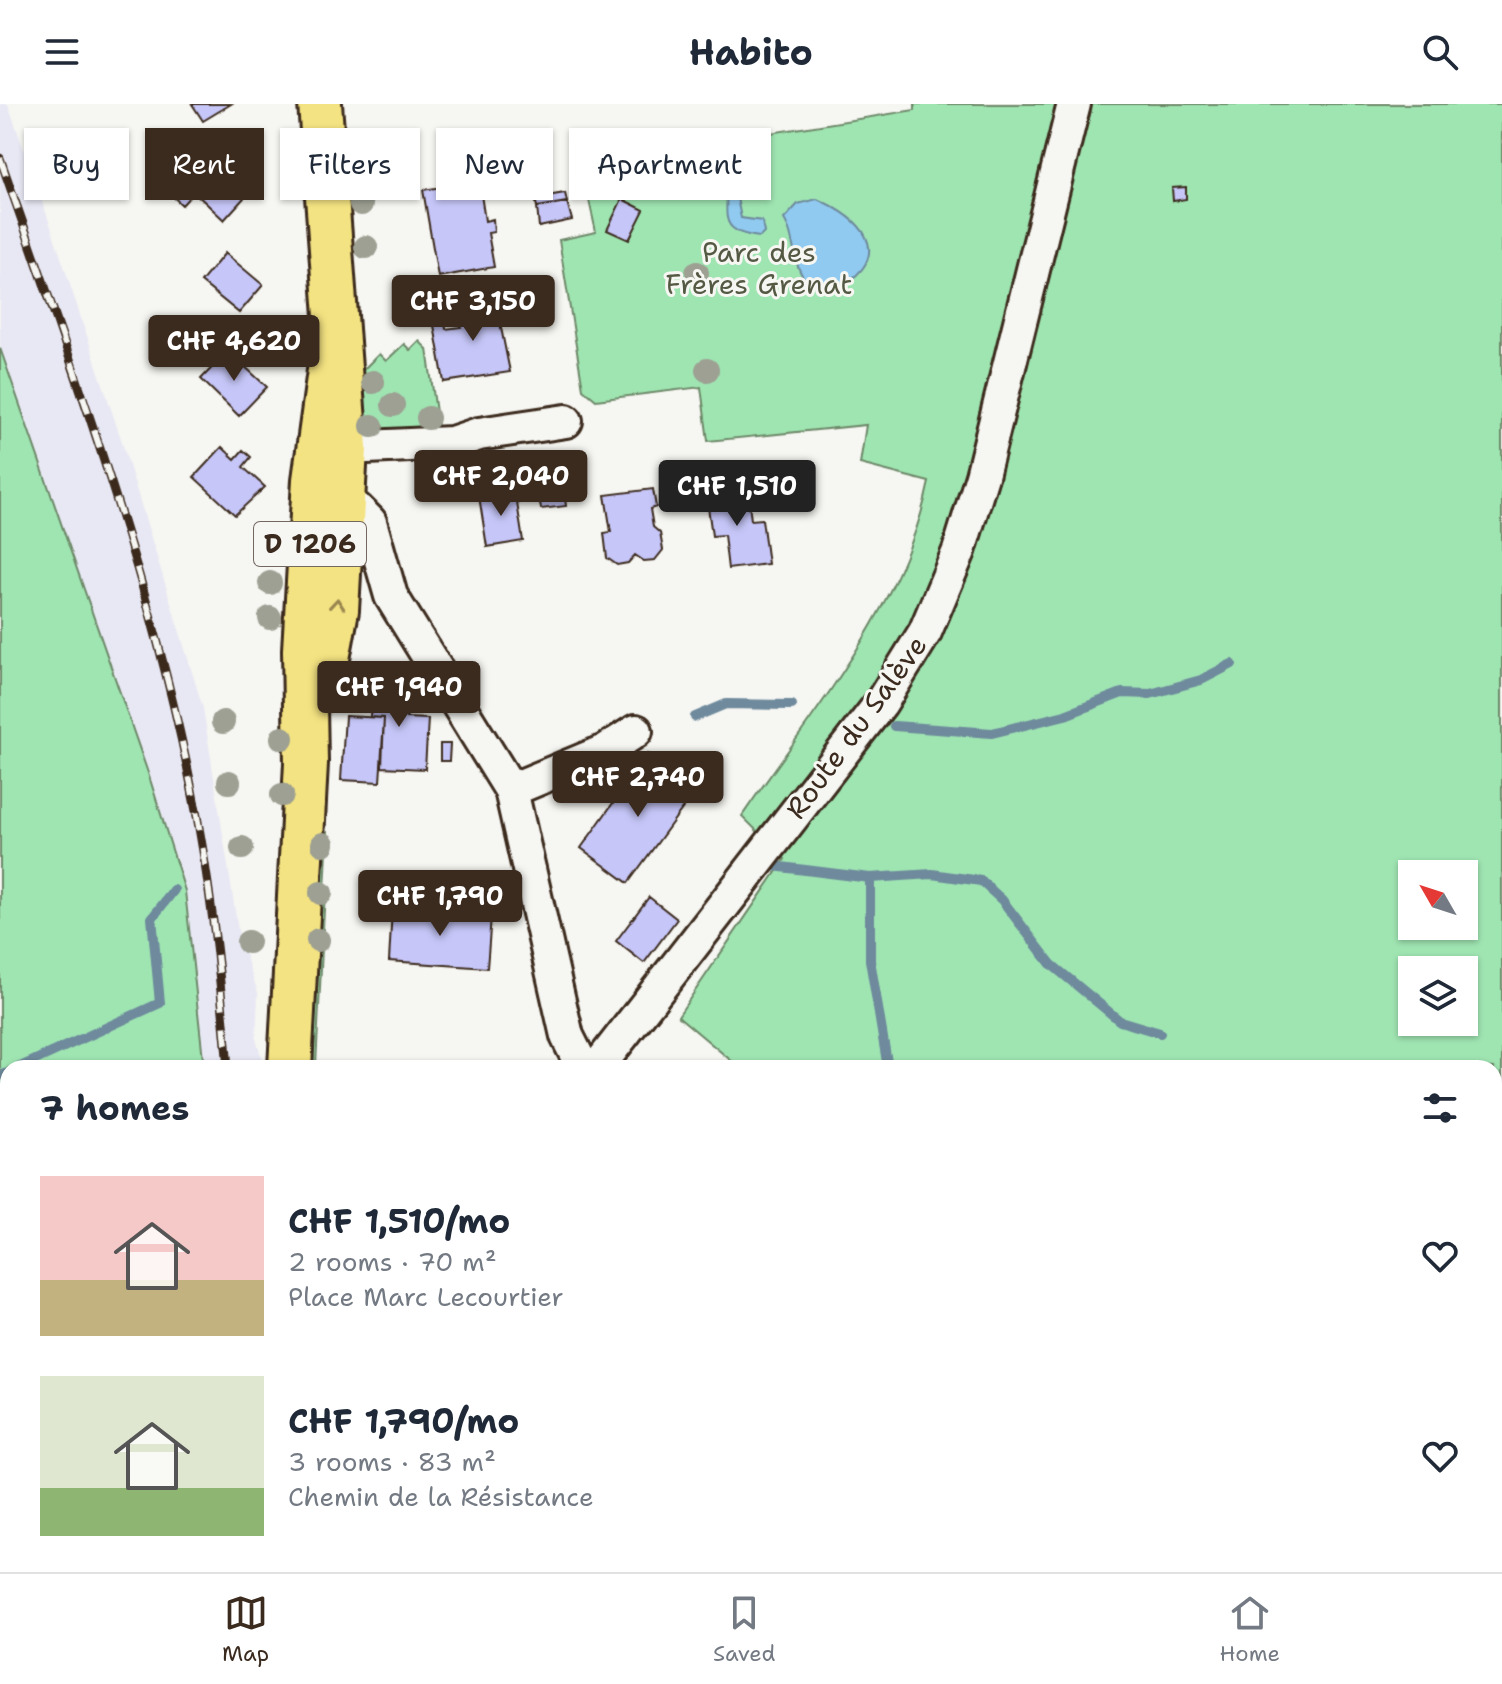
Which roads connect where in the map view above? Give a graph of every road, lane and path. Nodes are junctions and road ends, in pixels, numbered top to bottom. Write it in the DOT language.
graph roads {
  1 [pos="320,104"];
  2 [pos="1074,104"];
  3 [pos="566,421"];
  4 [pos="332,449"];
  5 [pos="342,507"];
  6 [pos="636,731"];
  7 [pos="306,763"];
  8 [pos="511,790"];
  9 [pos="290,1060"];
  10 [pos="579,1060"];
  11 [pos="603,1060"];
  1 -- 4 [label="main road, D 1206"];
  2 -- 11 [label="street, Route du Salève"];
  3 -- 4 [label="street"];
  4 -- 5 [label="main road, D 1206"];
  4 -- 7 [label="main road, D 1206"];
  7 -- 5 [label="main road, D 1206, one-way"];
  5 -- 8 [label="street"];
  6 -- 8 [label="street"];
  7 -- 9 [label="main road, D 1206"];
  8 -- 10 [label="street"];
}
